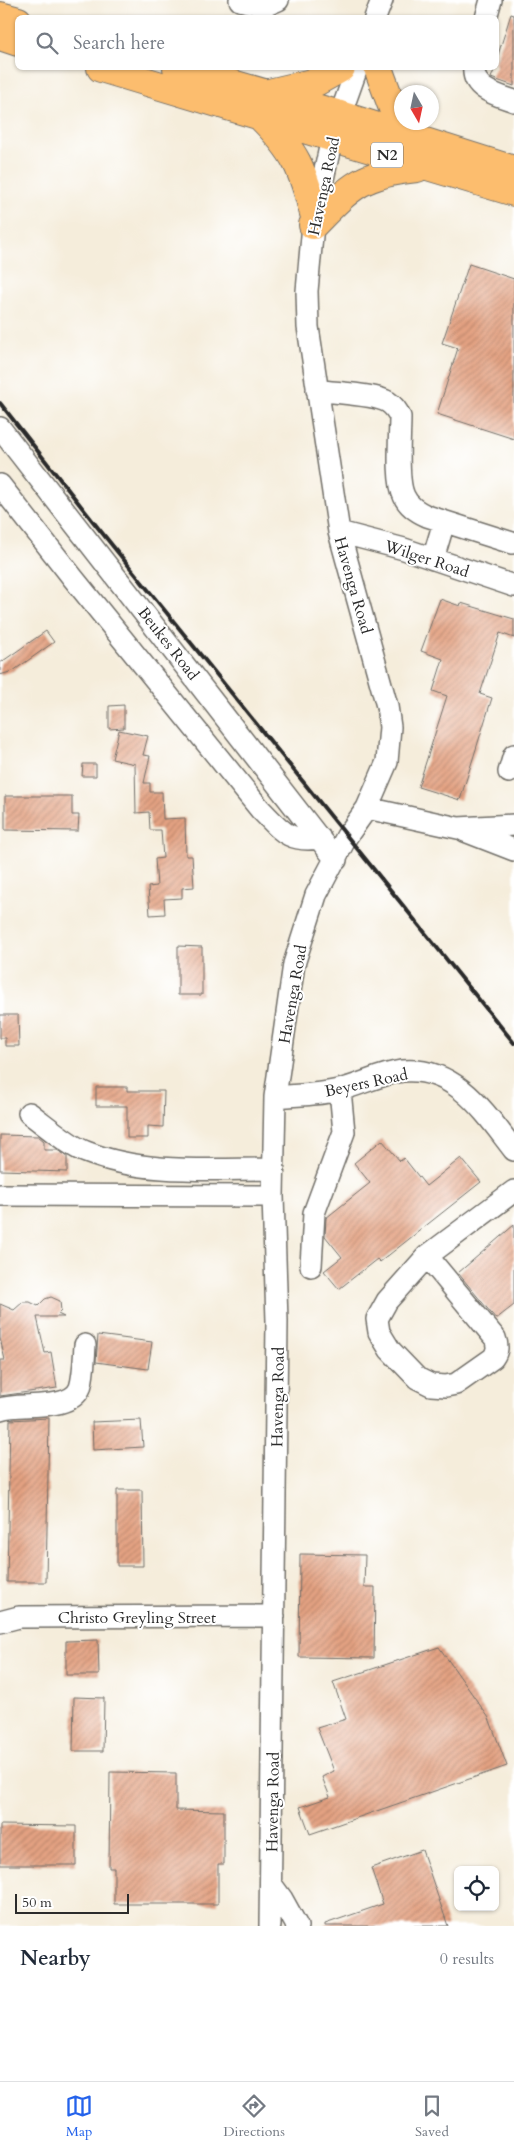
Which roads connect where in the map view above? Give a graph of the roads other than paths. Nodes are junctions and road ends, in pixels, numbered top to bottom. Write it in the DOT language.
graph roads {
  1 [pos="240,0"];
  2 [pos="278,0"];
  3 [pos="382,0"];
  4 [pos="491,0"];
  5 [pos="376,15"];
  6 [pos="487,15"];
  7 [pos="0,16"];
  8 [pos="15,20"];
  9 [pos="0,36"];
  10 [pos="15,41"];
  11 [pos="110,70"];
  12 [pos="182,70"];
  13 [pos="337,70"];
  14 [pos="356,70"];
  15 [pos="379,70"];
  16 [pos="474,70"];
  17 [pos="514,101"];
  18 [pos="264,105"];
  19 [pos="336,127"];
  20 [pos="418,140"];
  21 [pos="429,167"];
  22 [pos="514,170"];
  23 [pos="514,192"];
  24 [pos="314,221"];
  25 [pos="317,390"];
  26 [pos="0,428"];
  27 [pos="0,485"];
  28 [pos="444,522"];
  29 [pos="338,532"];
  30 [pos="512,543"];
  31 [pos="433,559"];
  32 [pos="514,586"];
  33 [pos="367,808"];
  34 [pos="514,825"];
  35 [pos="458,828"];
  36 [pos="320,838"];
  37 [pos="514,850"];
  38 [pos="336,860"];
  39 [pos="340,1090"];
  40 [pos="275,1097"];
  41 [pos="29,1113"];
  42 [pos="514,1150"];
  43 [pos="273,1169"];
  44 [pos="514,1191"];
  45 [pos="0,1195"];
  46 [pos="273,1196"];
  47 [pos="427,1256"];
  48 [pos="311,1266"];
  49 [pos="86,1345"];
  50 [pos="0,1409"];
  51 [pos="274,1616"];
  52 [pos="0,1622"];
  53 [pos="270,1884"];
  54 [pos="270,1926"];
  55 [pos="297,1926"];
  1 -- 2 [label="street"];
  3 -- 5 [label="street"];
  4 -- 6 [label="street"];
  7 -- 8 [label="highway"];
  9 -- 10 [label="highway"];
  11 -- 18 [label="highway, N2"];
  12 -- 18 [label="highway, N2"];
  13 -- 18 [label="highway"];
  14 -- 19 [label="street, Havenga Road"];
  15 -- 20 [label="highway"];
  16 -- 17 [label="street"];
  18 -- 19 [label="highway, N2"];
  18 -- 24 [label="highway"];
  19 -- 20 [label="highway, N2"];
  19 -- 21 [label="highway, N2"];
  19 -- 24 [label="street, Havenga Road"];
  20 -- 22 [label="highway, N2"];
  21 -- 23 [label="highway, N2"];
  21 -- 24 [label="highway"];
  24 -- 25 [label="street, Havenga Road"];
  25 -- 28 [label="street"];
  25 -- 29 [label="street, Havenga Road"];
  26 -- 36 [label="street, Beukes Road"];
  27 -- 36 [label="street"];
  28 -- 30 [label="street"];
  28 -- 31 [label="street"];
  29 -- 31 [label="street, Wilger Road"];
  29 -- 33 [label="street, Havenga Road"];
  31 -- 32 [label="street, Wilger Road"];
  33 -- 35 [label="street"];
  33 -- 38 [label="street, Havenga Road"];
  34 -- 35 [label="street"];
  35 -- 37 [label="street"];
  36 -- 38 [label="street, Beukes Road"];
  38 -- 40 [label="street, Havenga Road"];
  39 -- 40 [label="street, Beyers Road"];
  39 -- 42 [label="street, Beyers Road"];
  39 -- 48 [label="street"];
  40 -- 43 [label="street, Havenga Road"];
  41 -- 43 [label="street"];
  43 -- 46 [label="street, Havenga Road"];
  44 -- 47 [label="street"];
  45 -- 46 [label="street"];
  46 -- 51 [label="street, Havenga Road"];
  47 -- 47 [label="street"];
  49 -- 50 [label="street"];
  51 -- 52 [label="street, Christo Greyling Street"];
  51 -- 53 [label="street, Havenga Road"];
  53 -- 54 [label="street, Havenga Road"];
  53 -- 55 [label="street"];
}
